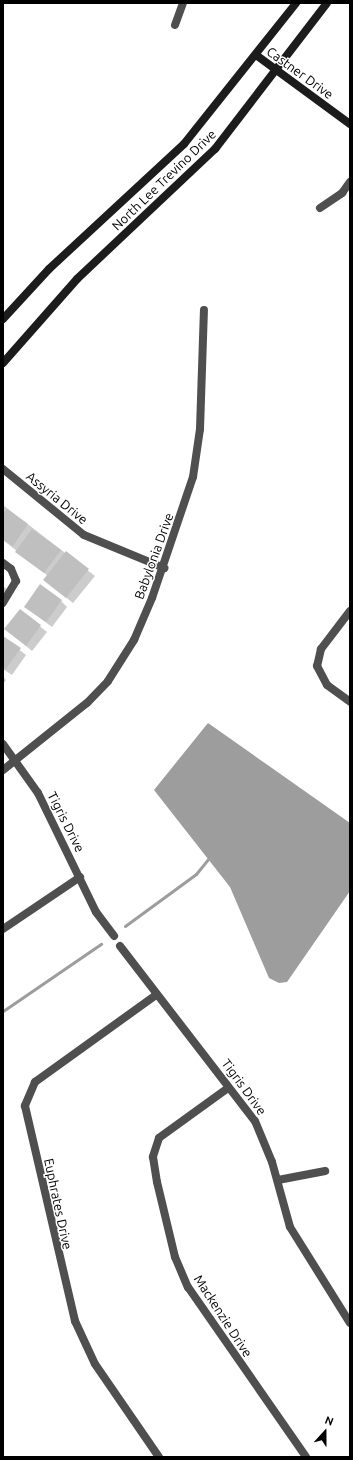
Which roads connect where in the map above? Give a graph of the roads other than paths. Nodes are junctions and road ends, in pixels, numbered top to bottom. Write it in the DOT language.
graph roads {
  1 [pos="183,3"];
  2 [pos="296,3"];
  3 [pos="327,3"];
  4 [pos="175,24"];
  5 [pos="256,55"];
  6 [pos="276,70"];
  7 [pos="350,124"];
  8 [pos="350,182"];
  9 [pos="320,208"];
  10 [pos="204,310"];
  11 [pos="3,319"];
  12 [pos="3,363"];
  13 [pos="3,469"];
  14 [pos="3,562"];
  15 [pos="164,568"];
  16 [pos="3,603"];
  17 [pos="350,610"];
  18 [pos="350,702"];
  19 [pos="3,744"];
  20 [pos="15,759"];
  21 [pos="3,770"];
  22 [pos="80,877"];
  23 [pos="3,929"];
  24 [pos="114,936"];
  25 [pos="120,946"];
  26 [pos="156,995"];
  27 [pos="228,1088"];
  28 [pos="325,1170"];
  29 [pos="278,1180"];
  30 [pos="349,1319"];
  31 [pos="159,1457"];
  32 [pos="306,1457"];
  1 -- 4 [label="street"];
  2 -- 5 [label="main road, North Lee Trevino Drive"];
  3 -- 6 [label="main road, North Lee Trevino Drive"];
  5 -- 6 [label="main road, Castner Drive"];
  5 -- 11 [label="main road, North Lee Trevino Drive"];
  6 -- 7 [label="main road, Castner Drive"];
  6 -- 12 [label="main road, North Lee Trevino Drive"];
  8 -- 9 [label="street"];
  10 -- 15 [label="street, Babylonia Drive"];
  13 -- 15 [label="street, Assyria Drive"];
  14 -- 16 [label="street"];
  15 -- 20 [label="street, Babylonia Drive"];
  17 -- 18 [label="street"];
  19 -- 20 [label="street, Tigris Drive"];
  20 -- 21 [label="street, Babylonia Drive"];
  20 -- 22 [label="street, Tigris Drive"];
  22 -- 23 [label="street"];
  22 -- 24 [label="street, Tigris Drive"];
  25 -- 26 [label="street, Tigris Drive"];
  26 -- 27 [label="street, Tigris Drive"];
  26 -- 31 [label="street, Euphrates Drive"];
  27 -- 29 [label="street, Tigris Drive"];
  27 -- 32 [label="street, Mackenzie Drive"];
  28 -- 29 [label="street"];
  29 -- 30 [label="street, Tigris Drive"];
}
